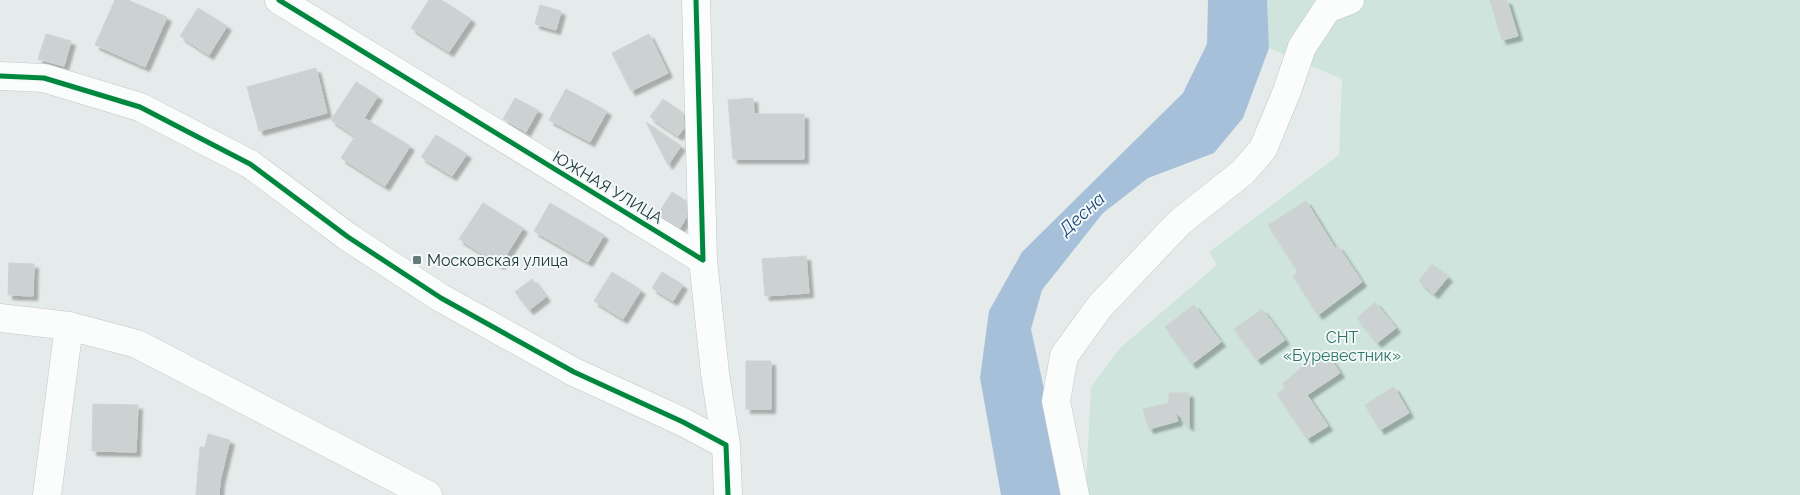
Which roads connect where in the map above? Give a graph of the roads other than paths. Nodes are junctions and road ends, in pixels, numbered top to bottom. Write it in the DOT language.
graph roads {
  1 [pos="279,0"];
  2 [pos="696,0"];
  3 [pos="1349,0"];
  4 [pos="0,76"];
  5 [pos="703,260"];
  6 [pos="0,318"];
  7 [pos="69,326"];
  8 [pos="726,444"];
  9 [pos="421,493"];
  10 [pos="47,495"];
  11 [pos="728,495"];
  12 [pos="1075,495"];
  1 -- 5 [label="street, ЮЖНАЯ УЛИЦА"];
  2 -- 5 [label="street"];
  3 -- 12 [label="street"];
  4 -- 8 [label="street"];
  5 -- 8 [label="street"];
  6 -- 7 [label="street"];
  7 -- 9 [label="street"];
  7 -- 10 [label="street"];
  8 -- 11 [label="street"];
}
